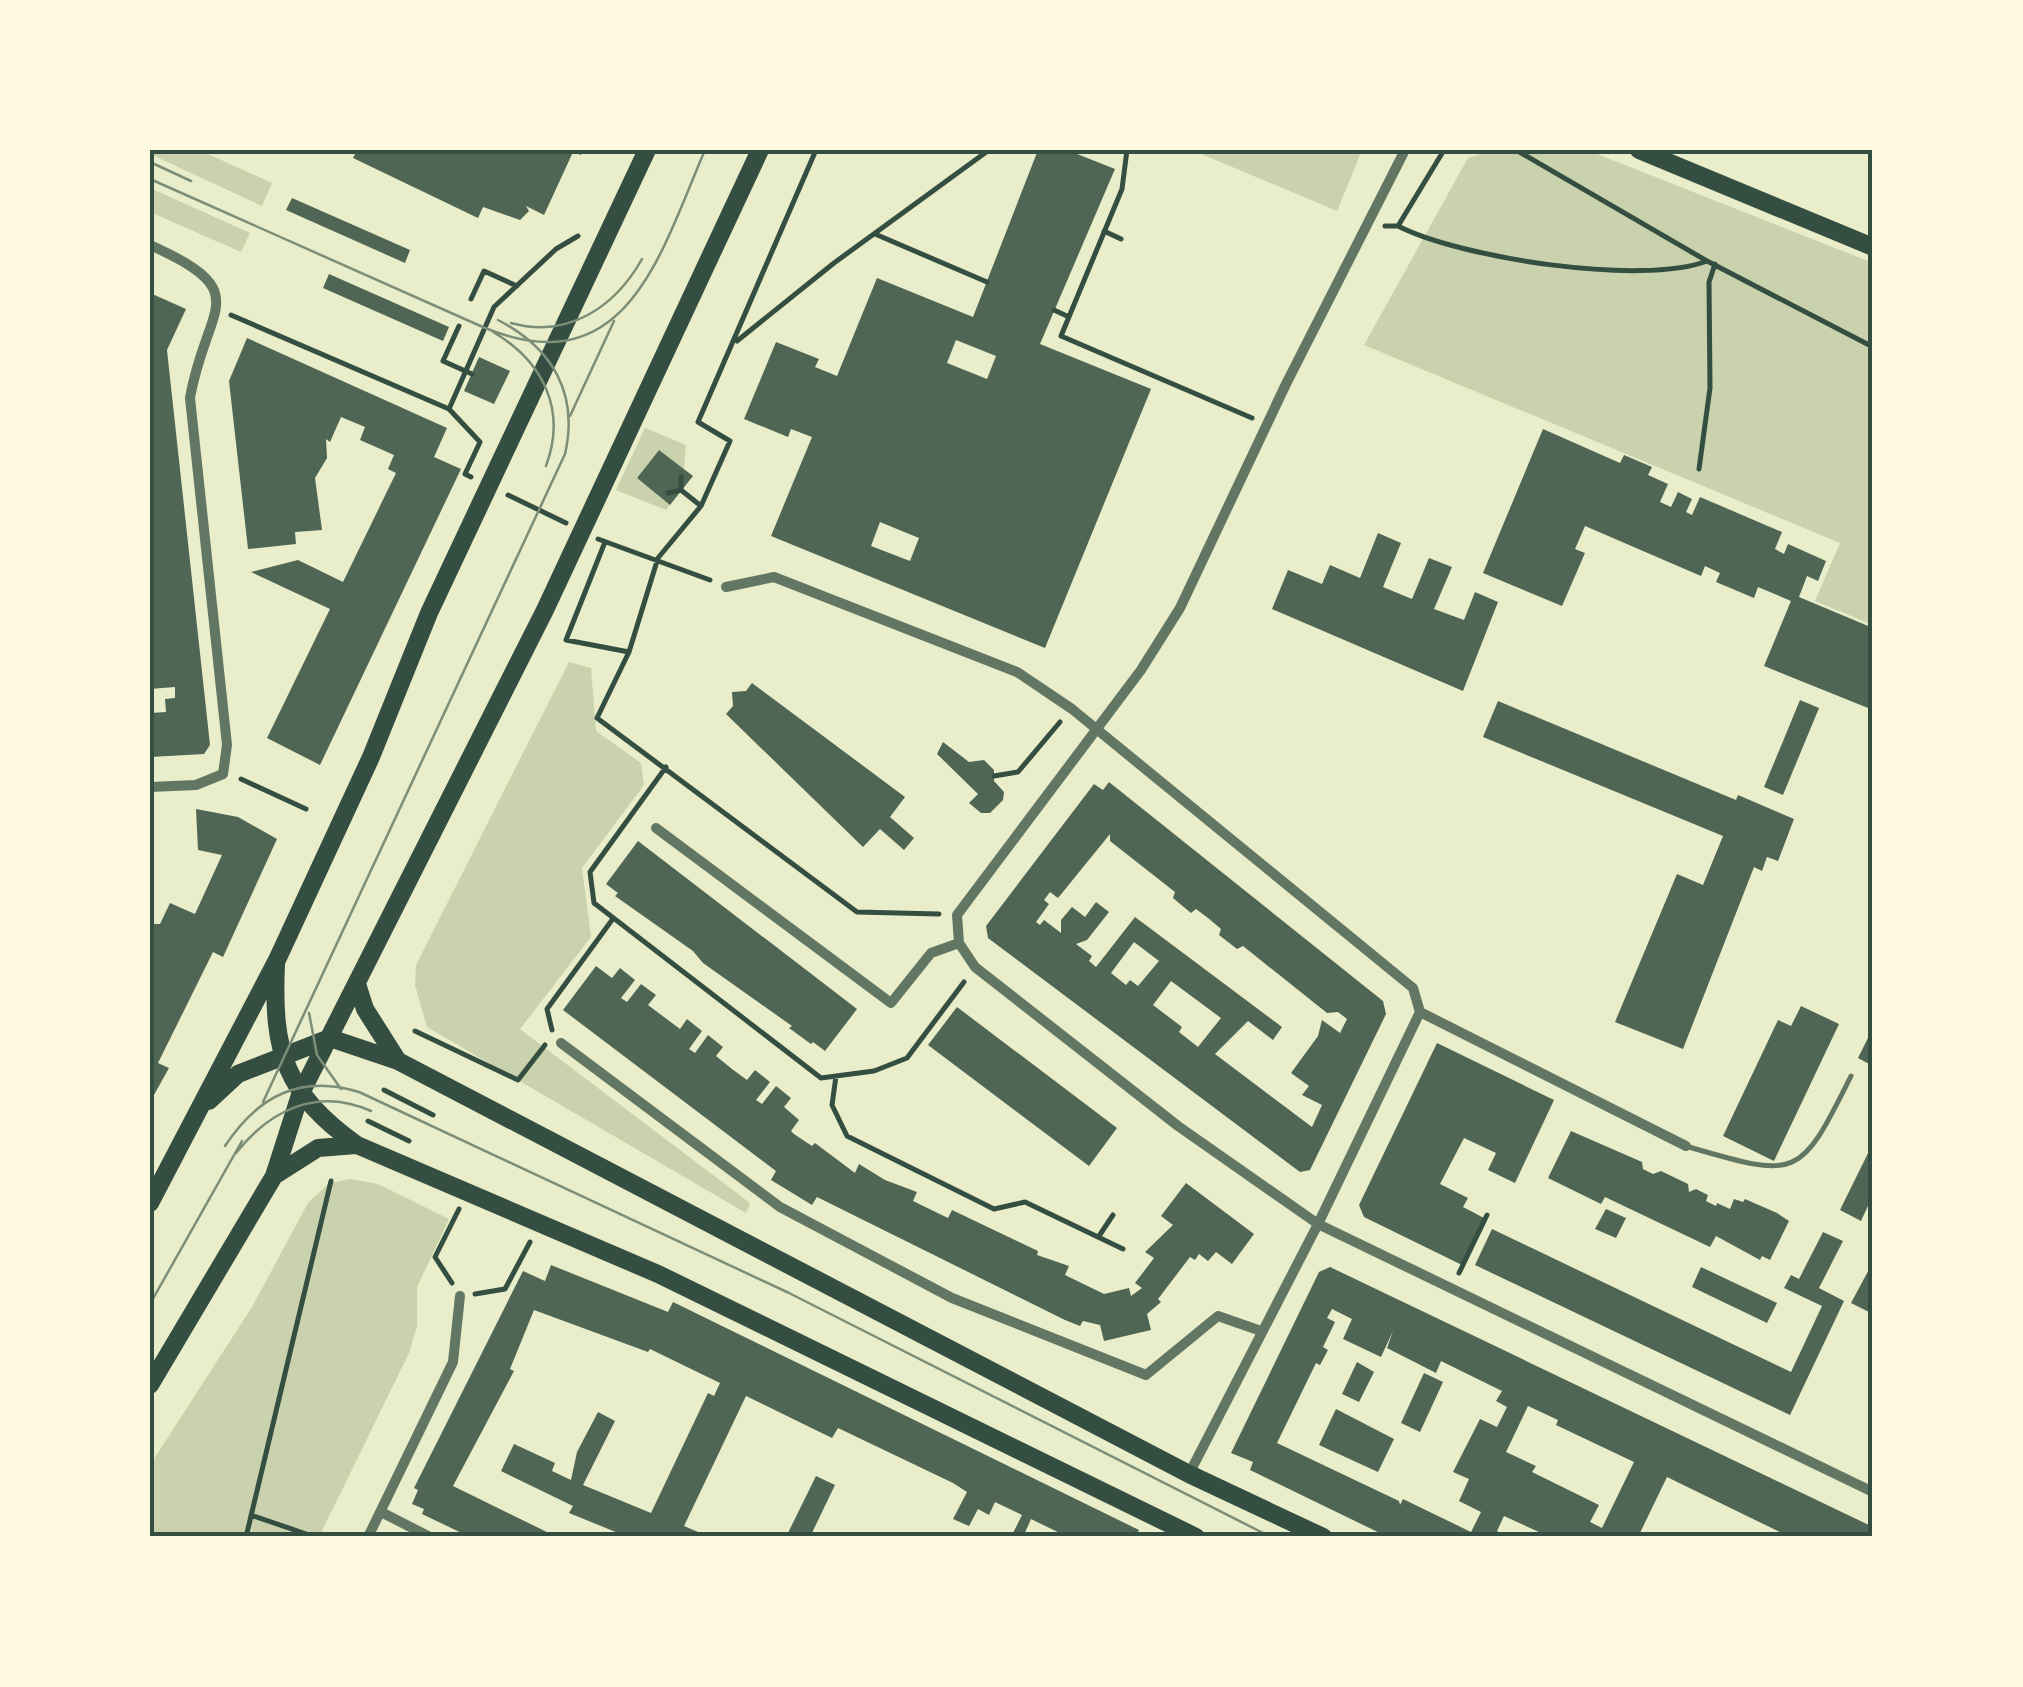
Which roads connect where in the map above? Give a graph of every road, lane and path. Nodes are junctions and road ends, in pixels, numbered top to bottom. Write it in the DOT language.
graph roads {
  1 [pos="647,150"];
  2 [pos="760,150"];
  3 [pos="816,150"];
  4 [pos="989,150"];
  5 [pos="1127,150"];
  6 [pos="1405,150"];
  7 [pos="1444,150"];
  8 [pos="1516,150"];
  9 [pos="1639,150"];
  10 [pos="1367,225"];
  11 [pos="1398,226"];
  12 [pos="1104,231"];
  13 [pos="874,233"];
  14 [pos="578,236"];
  15 [pos="1122,238"];
  16 [pos="150,245"];
  17 [pos="1873,246"];
  18 [pos="1707,260"];
  19 [pos="1714,264"];
  20 [pos="987,282"];
  21 [pos="517,286"];
  22 [pos="471,299"];
  23 [pos="218,303"];
  24 [pos="1054,310"];
  25 [pos="1069,317"];
  26 [pos="459,326"];
  27 [pos="734,343"];
  28 [pos="1873,347"];
  29 [pos="476,364"];
  30 [pos="469,372"];
  31 [pos="468,383"];
  32 [pos="449,409"];
  33 [pos="1267,425"];
  34 [pos="1699,469"];
  35 [pos="681,477"];
  36 [pos="488,485"];
  37 [pos="678,487"];
  38 [pos="668,492"];
  39 [pos="702,506"];
  40 [pos="582,531"];
  41 [pos="605,542"];
  42 [pos="658,558"];
  43 [pos="726,587"];
  44 [pos="629,652"];
  45 [pos="1072,709"];
  46 [pos="1096,730"];
  47 [pos="666,767"];
  48 [pos="223,774"];
  49 [pos="994,776"];
  50 [pos="150,787"];
  51 [pos="306,809"];
  52 [pos="656,828"];
  53 [pos="957,916"];
  54 [pos="612,920"];
  55 [pos="959,943"];
  56 [pos="277,960"];
  57 [pos="975,967"];
  58 [pos="357,984"];
  59 [pos="1420,1012"];
  60 [pos="416,1031"];
  61 [pos="330,1038"];
  62 [pos="557,1039"];
  63 [pos="280,1054"];
  64 [pos="398,1061"];
  65 [pos="836,1076"];
  66 [pos="1851,1076"];
  67 [pos="384,1090"];
  68 [pos="300,1095"];
  69 [pos="434,1115"];
  70 [pos="368,1121"];
  71 [pos="190,1125"];
  72 [pos="356,1146"];
  73 [pos="1686,1146"];
  74 [pos="425,1149"];
  75 [pos="274,1176"];
  76 [pos="331,1181"];
  77 [pos="466,1194"];
  78 [pos="150,1203"];
  79 [pos="1113,1214"];
  80 [pos="1487,1214"];
  81 [pos="1318,1224"];
  82 [pos="538,1226"];
  83 [pos="1099,1236"];
  84 [pos="1123,1249"];
  85 [pos="1452,1289"];
  86 [pos="460,1296"];
  87 [pos="1261,1331"];
  88 [pos="150,1385"];
  89 [pos="1189,1474"];
  90 [pos="1873,1492"];
  91 [pos="381,1512"];
  92 [pos="252,1515"];
  93 [pos="1174,1532"];
  94 [pos="309,1536"];
  95 [pos="246,1537"];
  96 [pos="368,1537"];
  97 [pos="430,1537"];
  98 [pos="1196,1537"];
  99 [pos="1323,1537"];
  1 -- 36 [label="main road"];
  2 -- 40 [label="main road"];
  3 -- 27 [label="path"];
  4 -- 13 [label="path"];
  5 -- 12 [label="path"];
  6 -- 10 [label="street"];
  7 -- 11 [label="path"];
  8 -- 18 [label="path"];
  9 -- 17 [label="main road"];
  10 -- 11 [label="path"];
  10 -- 33 [label="street"];
  11 -- 18 [label="path"];
  12 -- 15 [label="path"];
  12 -- 25 [label="path"];
  13 -- 20 [label="path"];
  13 -- 27 [label="path"];
  14 -- 21 [label="path"];
  16 -- 23 [label="street"];
  18 -- 19 [label="path"];
  19 -- 28 [label="path"];
  19 -- 34 [label="path"];
  21 -- 22 [label="path"];
  21 -- 30 [label="path"];
  23 -- 32 [label="path"];
  23 -- 48 [label="street"];
  24 -- 25 [label="path"];
  25 -- 33 [label="path"];
  26 -- 30 [label="path"];
  27 -- 39 [label="path"];
  29 -- 30 [label="path"];
  30 -- 31 [label="path"];
  30 -- 32 [label="path"];
  32 -- 36 [label="path"];
  33 -- 46 [label="street"];
  35 -- 37 [label="path"];
  36 -- 40 [label="path"];
  36 -- 56 [label="main road"];
  37 -- 38 [label="path"];
  37 -- 39 [label="path"];
  39 -- 42 [label="path"];
  40 -- 41 [label="path"];
  40 -- 58 [label="main road"];
  41 -- 42 [label="path"];
  41 -- 44 [label="path"];
  42 -- 43 [label="path"];
  42 -- 44 [label="path"];
  43 -- 45 [label="street"];
  44 -- 47 [label="path"];
  45 -- 46 [label="street"];
  45 -- 49 [label="path"];
  46 -- 53 [label="street"];
  46 -- 59 [label="street"];
  47 -- 53 [label="path"];
  47 -- 54 [label="path"];
  48 -- 50 [label="street"];
  48 -- 51 [label="path"];
  52 -- 55 [label="street"];
  53 -- 55 [label="street"];
  54 -- 62 [label="path"];
  54 -- 65 [label="path"];
  55 -- 57 [label="street"];
  56 -- 63 [label="main road"];
  56 -- 71 [label="main road"];
  57 -- 65 [label="path"];
  57 -- 81 [label="street"];
  58 -- 61 [label="main road"];
  58 -- 64 [label="main road"];
  59 -- 73 [label="street"];
  59 -- 81 [label="street"];
  60 -- 62 [label="path"];
  61 -- 63 [label="main road"];
  61 -- 64 [label="main road"];
  61 -- 68 [label="main road"];
  62 -- 87 [label="street"];
  63 -- 68 [label="main road"];
  63 -- 71 [label="main road"];
  64 -- 89 [label="main road"];
  65 -- 83 [label="path"];
  66 -- 73 [label="lane"];
  67 -- 69 [label="path"];
  68 -- 72 [label="main road"];
  68 -- 75 [label="main road"];
  70 -- 74 [label="path"];
  71 -- 78 [label="main road"];
  72 -- 75 [label="main road"];
  72 -- 77 [label="main road"];
  75 -- 88 [label="main road"];
  76 -- 92 [label="path"];
  77 -- 82 [label="main road"];
  77 -- 86 [label="path"];
  79 -- 83 [label="path"];
  80 -- 85 [label="path"];
  81 -- 85 [label="street"];
  81 -- 87 [label="street"];
  82 -- 86 [label="path"];
  82 -- 93 [label="main road"];
  83 -- 84 [label="path"];
  85 -- 90 [label="street"];
  86 -- 91 [label="street"];
  87 -- 89 [label="street"];
  89 -- 99 [label="main road"];
  91 -- 96 [label="street"];
  91 -- 97 [label="street"];
  92 -- 94 [label="path"];
  92 -- 95 [label="path"];
  93 -- 98 [label="main road"];
}
